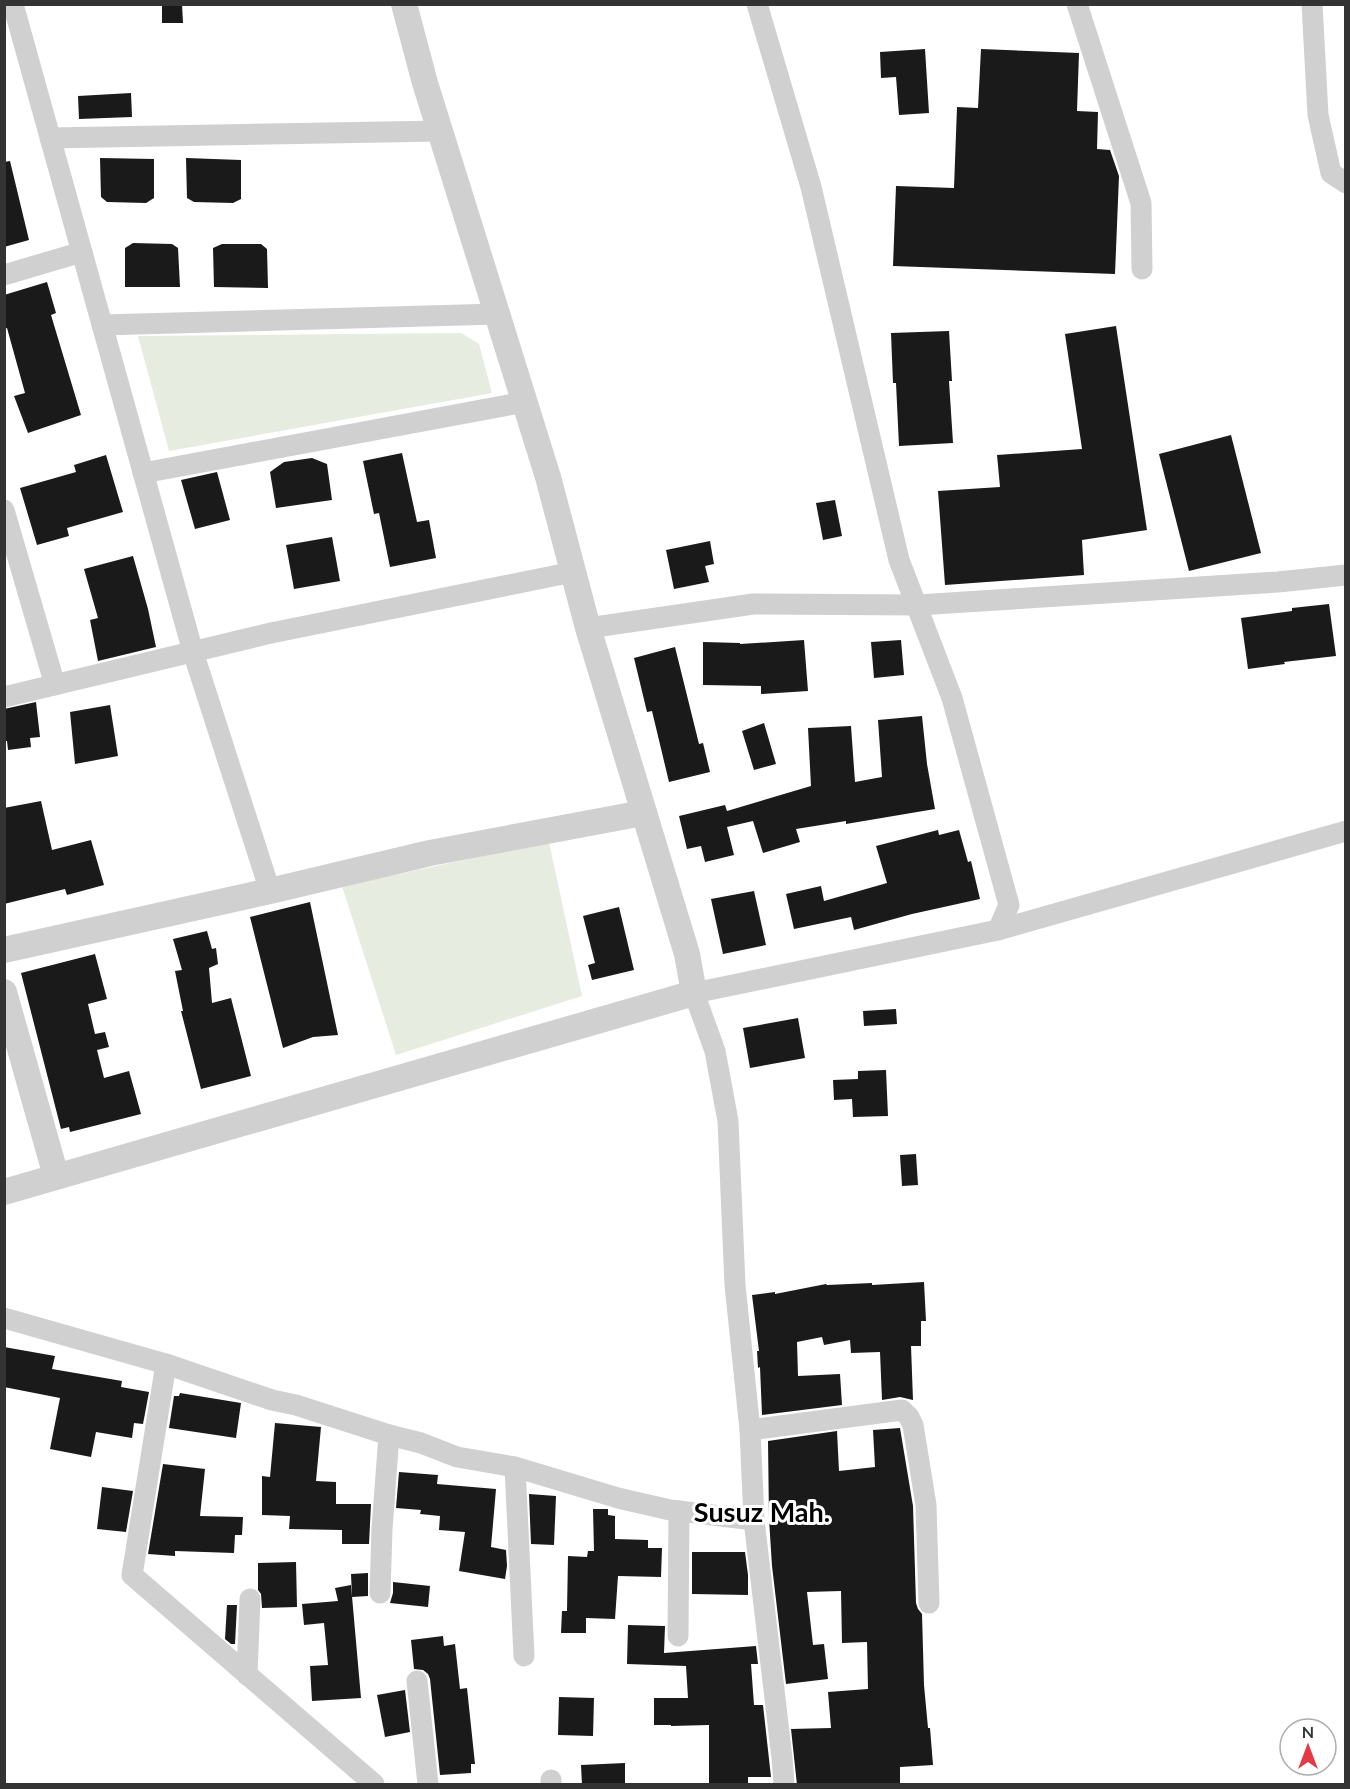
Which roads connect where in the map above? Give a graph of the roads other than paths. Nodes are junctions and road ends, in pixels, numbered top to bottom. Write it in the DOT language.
graph roads {
  1 [pos="13,4"];
  2 [pos="404,4"];
  3 [pos="757,4"];
  4 [pos="1077,4"];
  5 [pos="1312,4"];
  6 [pos="442,131"];
  7 [pos="50,138"];
  8 [pos="1346,183"];
  9 [pos="82,252"];
  10 [pos="1142,269"];
  11 [pos="4,275"];
  12 [pos="498,314"];
  13 [pos="102,325"];
  14 [pos="525,402"];
  15 [pos="143,473"];
  16 [pos="4,510"];
  17 [pos="573,572"];
  18 [pos="1346,575"];
  19 [pos="918,605"];
  20 [pos="588,628"];
  21 [pos="193,652"];
  22 [pos="55,685"];
  23 [pos="4,697"];
  24 [pos="643,813"];
  25 [pos="1346,831"];
  26 [pos="270,891"];
  27 [pos="998,930"];
  28 [pos="4,950"];
  29 [pos="4,992"];
  30 [pos="694,993"];
  31 [pos="56,1176"];
  32 [pos="4,1192"];
  33 [pos="4,1318"];
  34 [pos="166,1364"];
  35 [pos="750,1430"];
  36 [pos="389,1435"];
  37 [pos="515,1467"];
  38 [pos="679,1511"];
  39 [pos="753,1520"];
  40 [pos="380,1593"];
  41 [pos="250,1599"];
  42 [pos="929,1603"];
  43 [pos="678,1636"];
  44 [pos="524,1656"];
  45 [pos="247,1675"];
  46 [pos="417,1681"];
  47 [pos="374,1785"];
  48 [pos="428,1785"];
  49 [pos="784,1785"];
  1 -- 7 [label="street"];
  2 -- 6 [label="street"];
  3 -- 19 [label="street"];
  4 -- 10 [label="street"];
  5 -- 8 [label="street"];
  6 -- 7 [label="street"];
  6 -- 12 [label="street"];
  7 -- 9 [label="street"];
  9 -- 11 [label="street"];
  9 -- 13 [label="street"];
  12 -- 13 [label="street"];
  12 -- 14 [label="street"];
  13 -- 15 [label="street"];
  14 -- 15 [label="street"];
  14 -- 17 [label="street"];
  15 -- 21 [label="street"];
  16 -- 22 [label="street"];
  17 -- 20 [label="street"];
  17 -- 21 [label="street"];
  18 -- 19 [label="street"];
  19 -- 20 [label="street"];
  19 -- 27 [label="street"];
  20 -- 24 [label="street"];
  21 -- 22 [label="street"];
  21 -- 26 [label="street"];
  22 -- 23 [label="street"];
  24 -- 26 [label="street"];
  24 -- 30 [label="street"];
  25 -- 27 [label="street"];
  26 -- 28 [label="street"];
  27 -- 30 [label="street"];
  29 -- 31 [label="street"];
  30 -- 31 [label="street"];
  30 -- 35 [label="street"];
  31 -- 32 [label="street"];
  33 -- 34 [label="street"];
  34 -- 36 [label="street"];
  34 -- 45 [label="street"];
  35 -- 39 [label="street"];
  35 -- 42 [label="street"];
  36 -- 37 [label="street"];
  36 -- 40 [label="street"];
  37 -- 38 [label="street"];
  37 -- 44 [label="street"];
  38 -- 39 [label="street"];
  38 -- 43 [label="street"];
  39 -- 49 [label="street"];
  41 -- 45 [label="street"];
  45 -- 47 [label="street"];
  46 -- 48 [label="street"];
}
